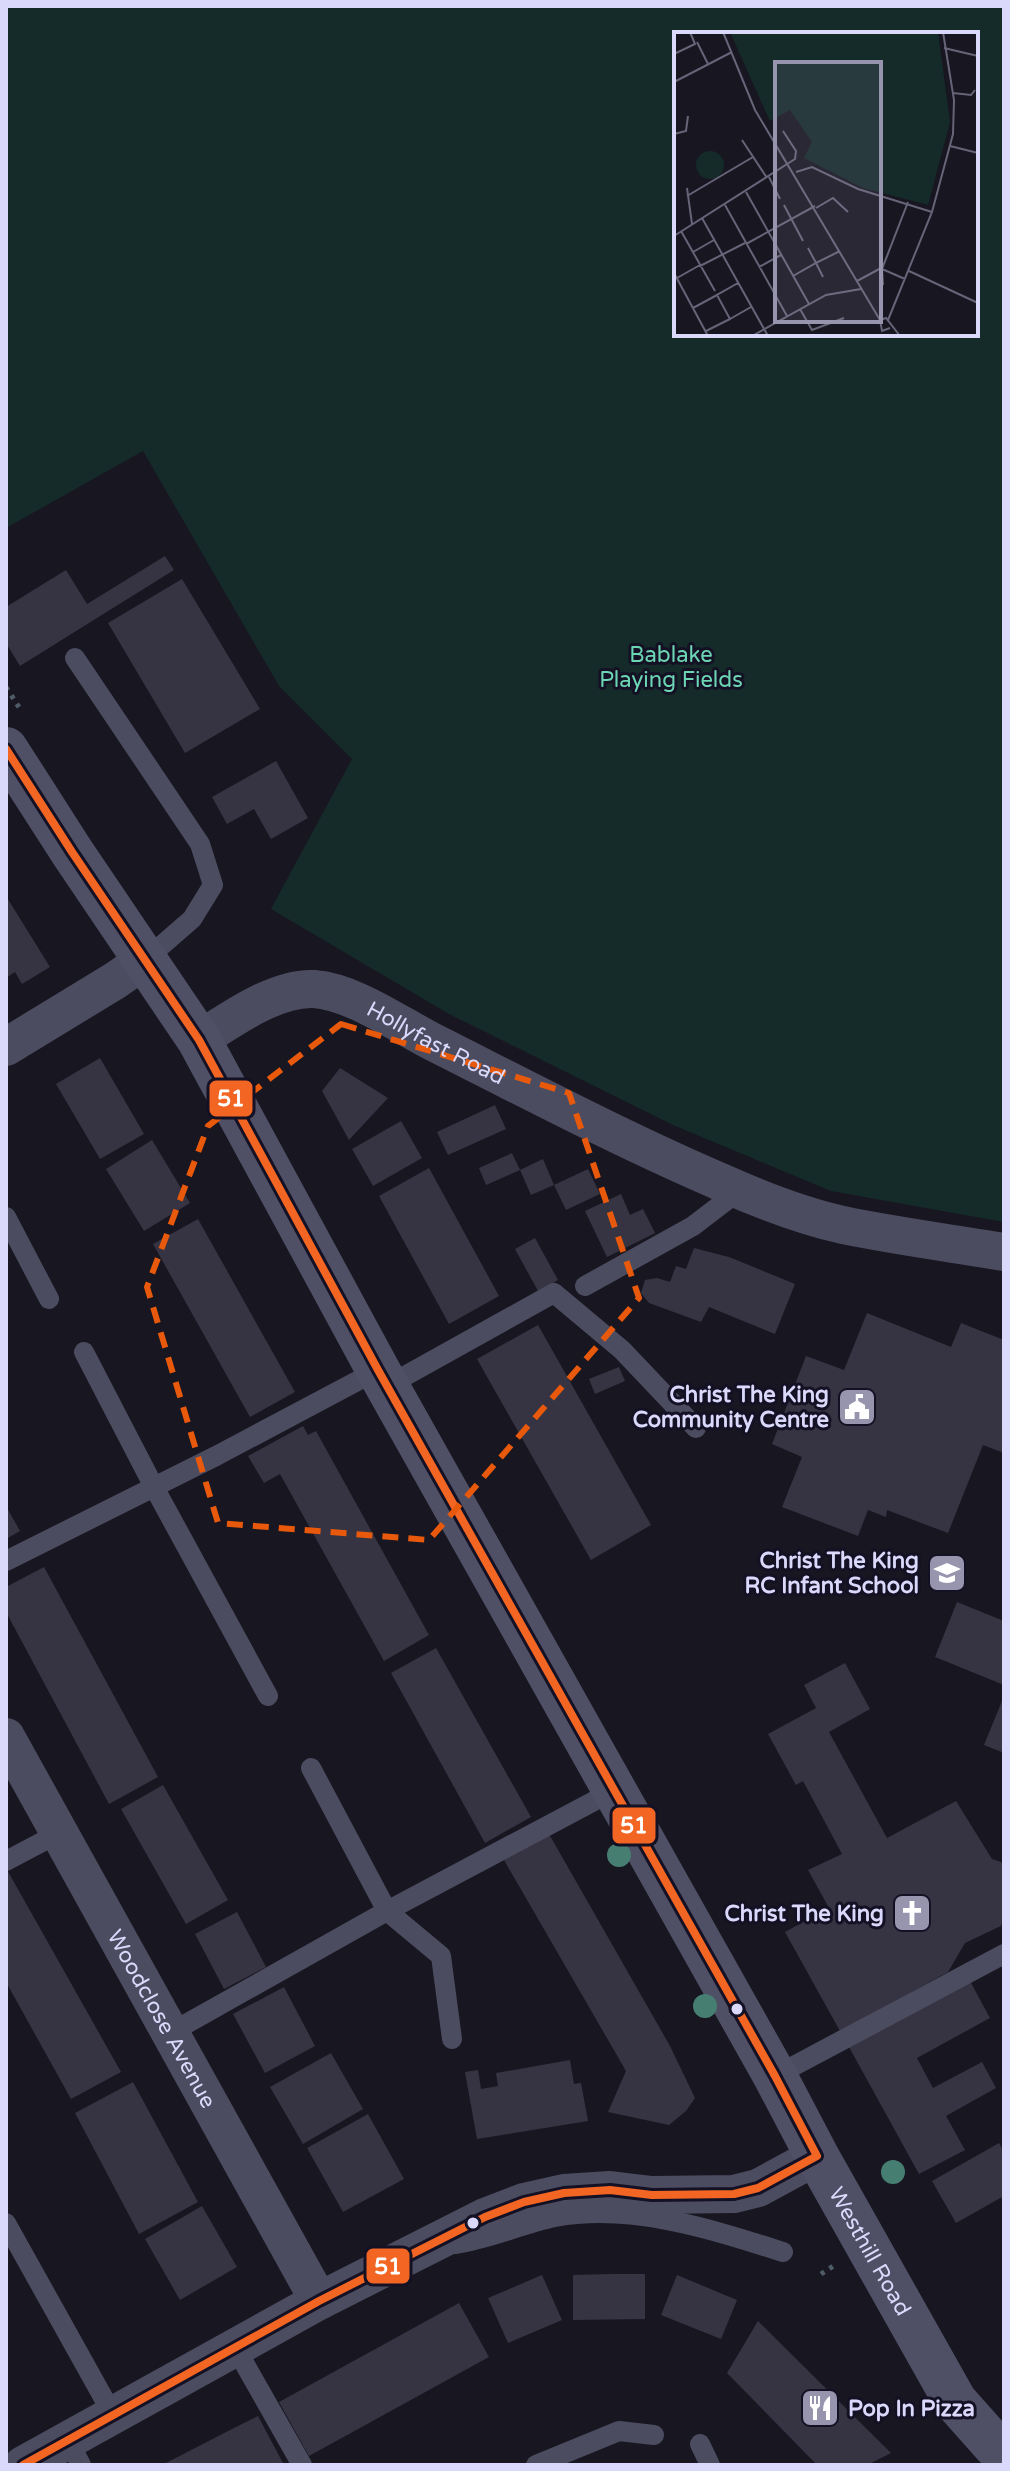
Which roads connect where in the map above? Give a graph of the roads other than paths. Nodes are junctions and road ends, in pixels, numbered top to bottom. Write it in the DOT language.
graph roads {
  1 [pos="75,658"];
  2 [pos="6,749"];
  3 [pos="146,959"];
  4 [pos="199,1040"];
  5 [pos="6,1047"];
  6 [pos="740,1190"];
  7 [pos="6,1217"];
  8 [pos="1004,1252"];
  9 [pos="585,1286"];
  10 [pos="49,1299"];
  11 [pos="84,1352"];
  12 [pos="382,1378"];
  13 [pos="696,1428"];
  14 [pos="154,1487"];
  15 [pos="6,1561"];
  16 [pos="268,1696"];
  17 [pos="6,1737"];
  18 [pos="311,1768"];
  19 [pos="613,1791"];
  20 [pos="59,1833"];
  21 [pos="6,1861"];
  22 [pos="387,1911"];
  23 [pos="1004,1954"];
  24 [pos="170,2033"];
  25 [pos="452,2039"];
  26 [pos="775,2076"];
  27 [pos="817,2156"];
  28 [pos="6,2223"];
  29 [pos="423,2249"];
  30 [pos="783,2252"];
  31 [pos="319,2301"];
  32 [pos="235,2347"];
  33 [pos="113,2415"];
  34 [pos="654,2435"];
  35 [pos="700,2444"];
  36 [pos="994,2450"];
  37 [pos="74,2452"];
  38 [pos="23,2465"];
  39 [pos="302,2465"];
  40 [pos="536,2465"];
  41 [pos="710,2465"];
  1 -- 3 [label="lane"];
  2 -- 3 [label="street"];
  3 -- 4 [label="street"];
  3 -- 5 [label="street"];
  4 -- 6 [label="street, Hollyfast Road"];
  4 -- 12 [label="street, Westhill Road"];
  6 -- 8 [label="street, Hollyfast Road"];
  6 -- 9 [label="lane"];
  7 -- 10 [label="lane"];
  11 -- 14 [label="lane"];
  12 -- 13 [label="lane"];
  12 -- 14 [label="lane"];
  12 -- 19 [label="street, Westhill Road"];
  14 -- 15 [label="lane"];
  14 -- 16 [label="lane"];
  17 -- 20 [label="street, Woodclose Avenue"];
  18 -- 22 [label="lane"];
  19 -- 22 [label="lane"];
  19 -- 26 [label="street, Westhill Road"];
  20 -- 21 [label="lane"];
  20 -- 24 [label="street, Woodclose Avenue"];
  22 -- 24 [label="lane"];
  22 -- 25 [label="lane"];
  23 -- 26 [label="lane"];
  24 -- 31 [label="street, Woodclose Avenue"];
  26 -- 27 [label="street, Westhill Road"];
  27 -- 29 [label="street"];
  27 -- 36 [label="street, Westhill Road"];
  28 -- 33 [label="lane"];
  29 -- 30 [label="lane"];
  29 -- 31 [label="street"];
  31 -- 32 [label="street"];
  32 -- 33 [label="street"];
  32 -- 39 [label="lane"];
  33 -- 37 [label="street"];
  34 -- 40 [label="lane"];
  35 -- 41 [label="lane"];
  37 -- 38 [label="street"];
}
